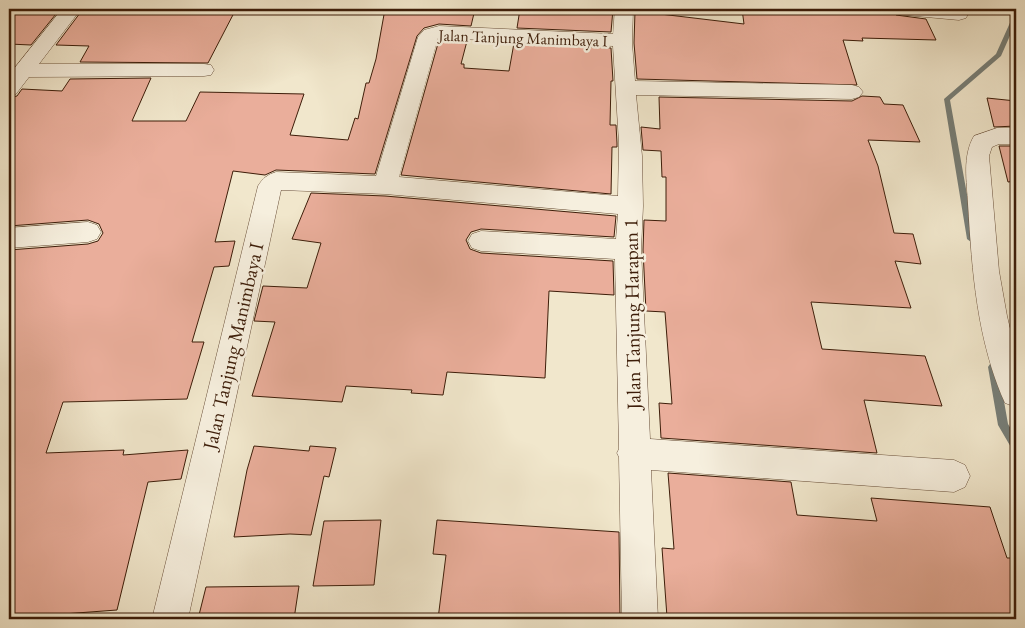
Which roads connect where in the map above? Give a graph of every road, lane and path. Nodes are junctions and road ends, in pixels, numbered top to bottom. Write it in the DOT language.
graph roads {
  1 [pos="72,9"];
  2 [pos="624,9"];
  3 [pos="904,9"];
  4 [pos="959,14"];
  5 [pos="624,41"];
  6 [pos="204,70"];
  7 [pos="23,71"];
  8 [pos="626,88"];
  9 [pos="9,89"];
  10 [pos="852,92"];
  11 [pos="1016,136"];
  12 [pos="386,185"];
  13 [pos="631,206"];
  14 [pos="88,232"];
  15 [pos="9,238"];
  16 [pos="481,241"];
  17 [pos="628,250"];
  18 [pos="1016,393"];
  19 [pos="633,453"];
  20 [pos="954,476"];
  21 [pos="170,619"];
  22 [pos="640,619"];
  1 -- 7 [label="street"];
  2 -- 5 [label="street, Jalan Tanjung Harapan 1"];
  3 -- 4 [label="street"];
  5 -- 8 [label="street, Jalan Tanjung Harapan 1"];
  5 -- 12 [label="street, Jalan Tanjung Manimbaya I"];
  6 -- 7 [label="street"];
  7 -- 9 [label="street"];
  8 -- 10 [label="street"];
  8 -- 13 [label="street, Jalan Tanjung Harapan 1"];
  11 -- 18 [label="street"];
  12 -- 13 [label="street, Jalan Tanjung Manimbaya I"];
  12 -- 21 [label="street, Jalan Tanjung Manimbaya I"];
  13 -- 17 [label="street, Jalan Tanjung Harapan 1"];
  14 -- 15 [label="street"];
  16 -- 17 [label="street"];
  17 -- 19 [label="street, Jalan Tanjung Harapan 1"];
  19 -- 20 [label="street"];
  19 -- 22 [label="street, Jalan Tanjung Harapan 1"];
}
